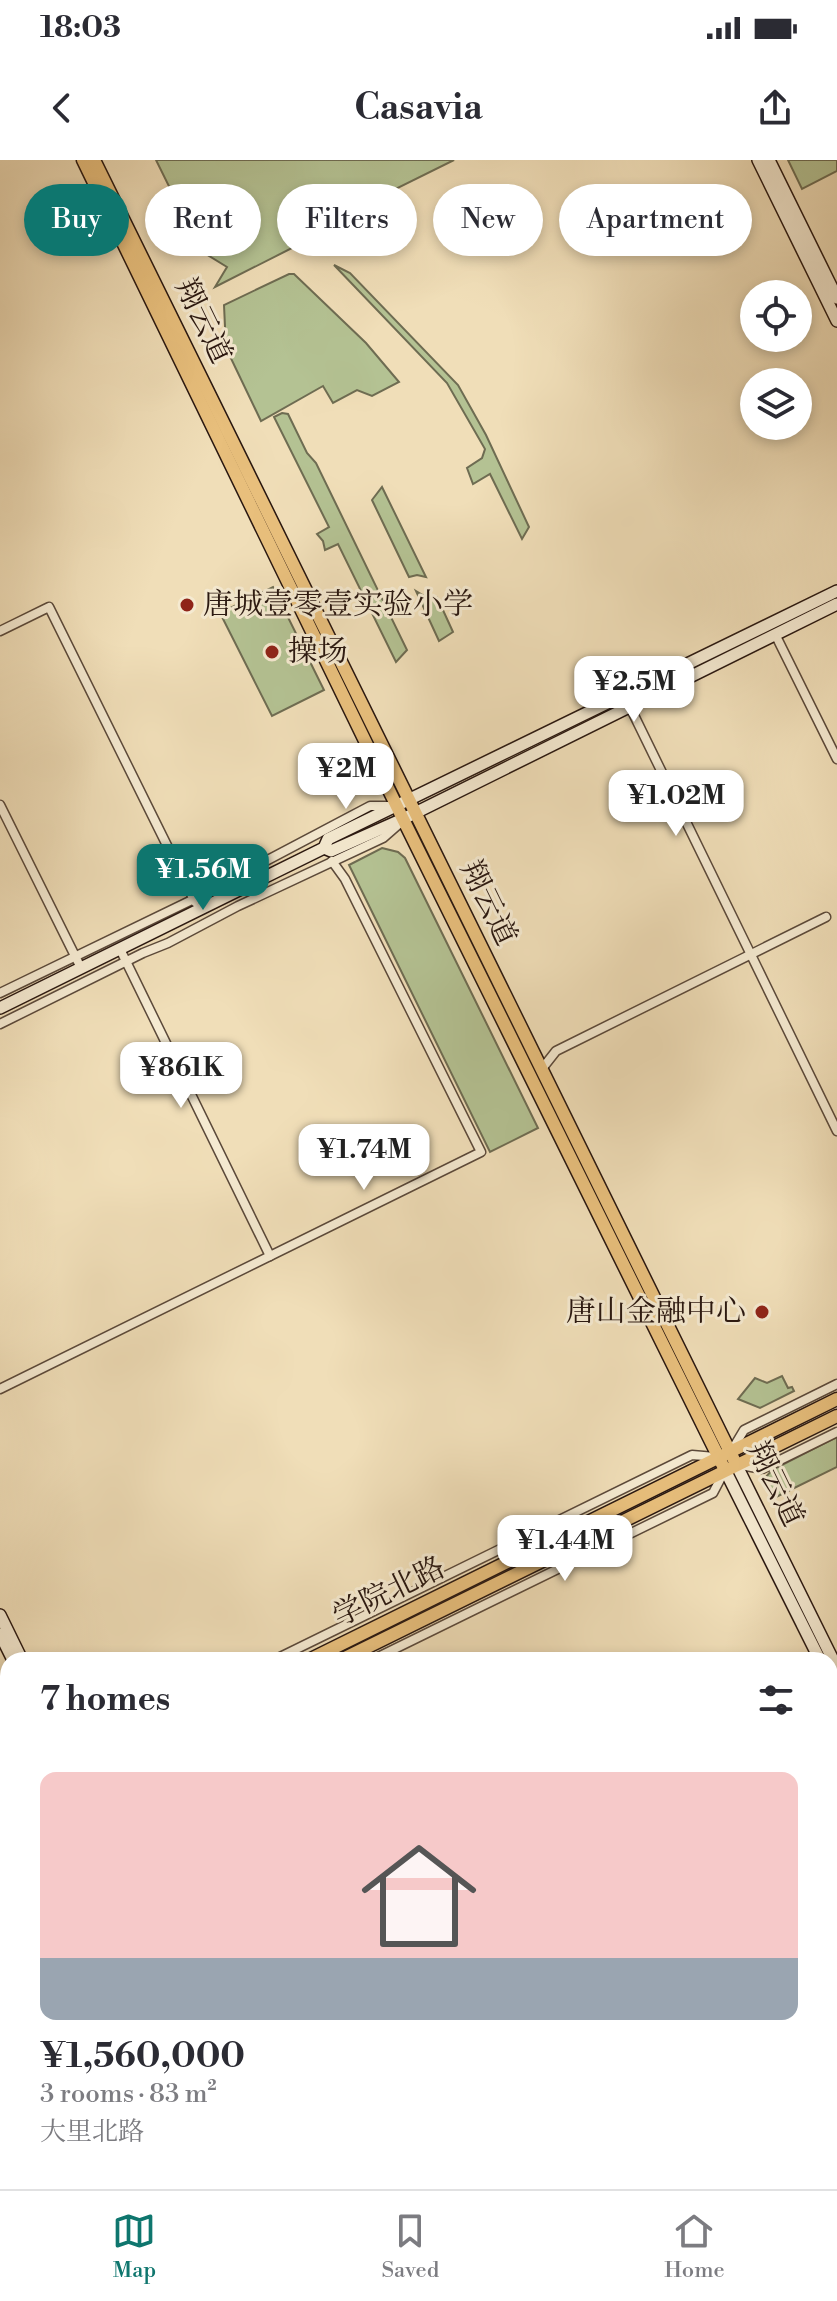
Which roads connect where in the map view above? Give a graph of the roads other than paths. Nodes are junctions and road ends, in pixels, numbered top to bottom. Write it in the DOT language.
graph roads {
  1 [pos="83,160"];
  2 [pos="94,160"];
  3 [pos="758,160"];
  4 [pos="769,160"];
  5 [pos="837,298"];
  6 [pos="837,321"];
  7 [pos="837,591"];
  8 [pos="837,604"];
  9 [pos="0,631"];
  10 [pos="775,634"];
  11 [pos="630,707"];
  12 [pos="837,759"];
  13 [pos="404,803"];
  14 [pos="0,807"];
  15 [pos="416,813"];
  16 [pos="403,819"];
  17 [pos="324,848"];
  18 [pos="332,861"];
  19 [pos="196,904"];
  20 [pos="826,917"];
  21 [pos="120,949"];
  22 [pos="76,955"];
  23 [pos="751,955"];
  24 [pos="126,961"];
  25 [pos="81,968"];
  26 [pos="0,993"];
  27 [pos="0,1008"];
  28 [pos="0,1024"];
  29 [pos="540,1071"];
  30 [pos="837,1131"];
  31 [pos="270,1256"];
  32 [pos="837,1384"];
  33 [pos="0,1389"];
  34 [pos="837,1399"];
  35 [pos="837,1416"];
  36 [pos="837,1432"];
  37 [pos="728,1461"];
  38 [pos="640,1521"];
  39 [pos="0,1615"];
  40 [pos="334,1631"];
  41 [pos="0,1634"];
  42 [pos="340,1645"];
  43 [pos="9,1652"];
  44 [pos="18,1652"];
  45 [pos="291,1652"];
  46 [pos="326,1652"];
  47 [pos="342,1652"];
  48 [pos="360,1652"];
  49 [pos="387,1652"];
  50 [pos="816,1652"];
  51 [pos="829,1652"];
  1 -- 13 [label="main road, 翔云道"];
  2 -- 13 [label="main road, 翔云道"];
  3 -- 6 [label="main road"];
  4 -- 5 [label="main road"];
  7 -- 13 [label="main road"];
  8 -- 10 [label="main road"];
  9 -- 19 [label="street"];
  10 -- 11 [label="main road"];
  10 -- 12 [label="street"];
  11 -- 15 [label="main road"];
  11 -- 23 [label="street"];
  13 -- 15 [label="main road, 翔云道"];
  13 -- 16 [label="main road, 翔云道"];
  13 -- 17 [label="main road"];
  13 -- 19 [label="street"];
  14 -- 22 [label="street"];
  15 -- 16 [label="main road"];
  15 -- 29 [label="main road, 翔云道"];
  16 -- 17 [label="main road"];
  16 -- 18 [label="street"];
  16 -- 37 [label="main road, 翔云道"];
  17 -- 19 [label="main road"];
  18 -- 24 [label="street"];
  18 -- 31 [label="street"];
  19 -- 21 [label="main road"];
  19 -- 22 [label="street"];
  20 -- 23 [label="street"];
  21 -- 24 [label="street"];
  21 -- 25 [label="main road"];
  22 -- 25 [label="street"];
  22 -- 26 [label="street"];
  23 -- 29 [label="street"];
  23 -- 30 [label="street"];
  24 -- 28 [label="street"];
  24 -- 31 [label="street"];
  25 -- 27 [label="main road"];
  29 -- 37 [label="main road, 翔云道"];
  31 -- 33 [label="street"];
  32 -- 37 [label="street"];
  34 -- 37 [label="main road, 学院北路"];
  35 -- 37 [label="main road, 学院北路"];
  36 -- 37 [label="street"];
  37 -- 38 [label="main road, 学院北路"];
  37 -- 40 [label="street"];
  37 -- 42 [label="main road, 学院北路"];
  37 -- 50 [label="main road, 翔云道"];
  37 -- 51 [label="main road, 翔云道"];
  38 -- 48 [label="main road, 学院北路"];
  38 -- 49 [label="street"];
  39 -- 44 [label="main road"];
  40 -- 42 [label="street"];
  40 -- 45 [label="street"];
  41 -- 43 [label="main road"];
  42 -- 46 [label="main road, 学院北路"];
  42 -- 47 [label="main road"];
}
